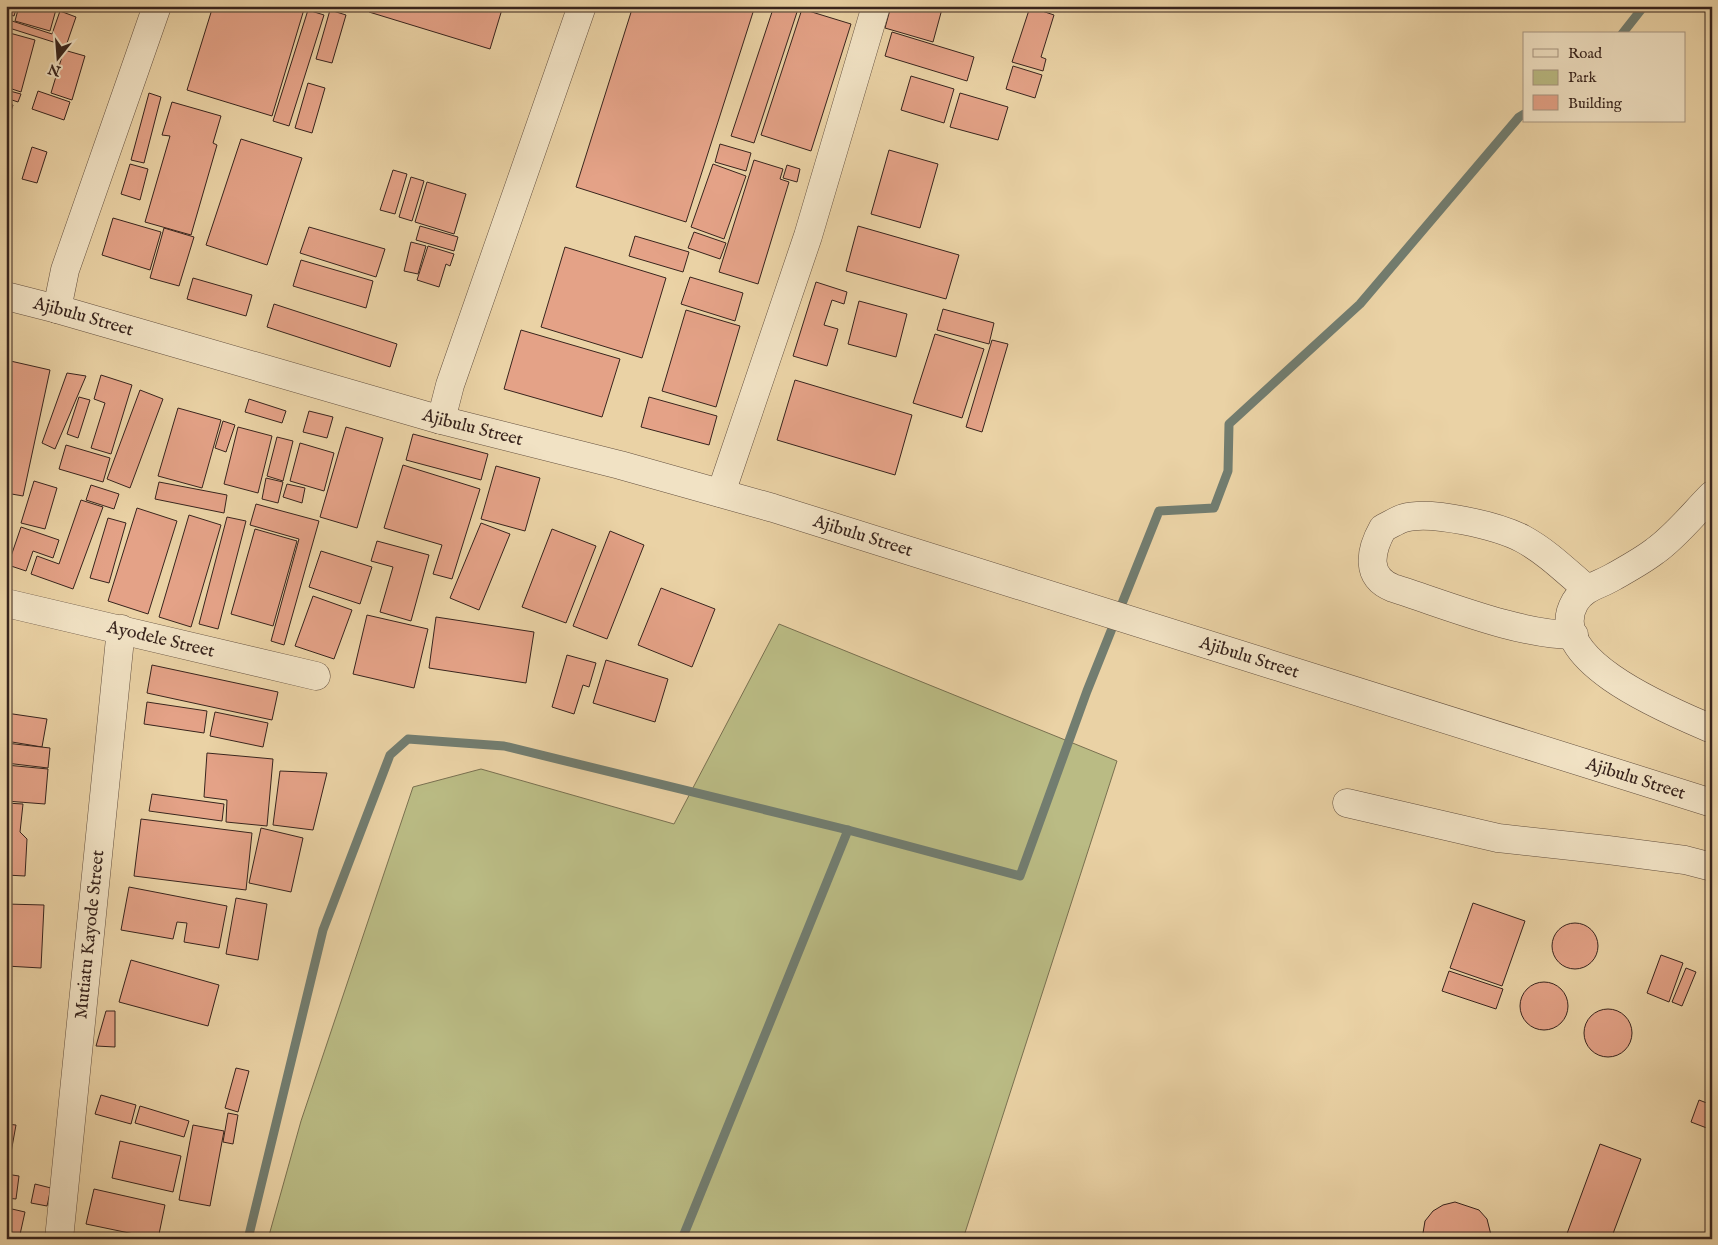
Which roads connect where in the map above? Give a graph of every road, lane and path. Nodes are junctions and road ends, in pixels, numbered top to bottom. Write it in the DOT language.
graph roads {
  1 [pos="157,6"];
  2 [pos="582,6"];
  3 [pos="876,6"];
  4 [pos="6,296"];
  5 [pos="57,309"];
  6 [pos="441,420"];
  7 [pos="721,493"];
  8 [pos="1712,495"];
  9 [pos="1587,589"];
  10 [pos="6,603"];
  11 [pos="121,629"];
  12 [pos="1574,635"];
  13 [pos="316,676"];
  14 [pos="1712,729"];
  15 [pos="1347,803"];
  16 [pos="1712,803"];
  17 [pos="1712,867"];
  18 [pos="60,1239"];
  1 -- 5 [label="street"];
  2 -- 6 [label="street"];
  3 -- 7 [label="street"];
  4 -- 5 [label="street, Ajibulu Street"];
  5 -- 6 [label="street, Ajibulu Street"];
  6 -- 7 [label="street, Ajibulu Street"];
  7 -- 16 [label="street, Ajibulu Street"];
  8 -- 9 [label="street"];
  9 -- 12 [label="street"];
  9 -- 12 [label="street"];
  10 -- 11 [label="street, Ayodele Street"];
  11 -- 13 [label="street, Ayodele Street"];
  11 -- 18 [label="street, Mutiatu Kayode Street"];
  12 -- 14 [label="street"];
  15 -- 17 [label="street"];
}
